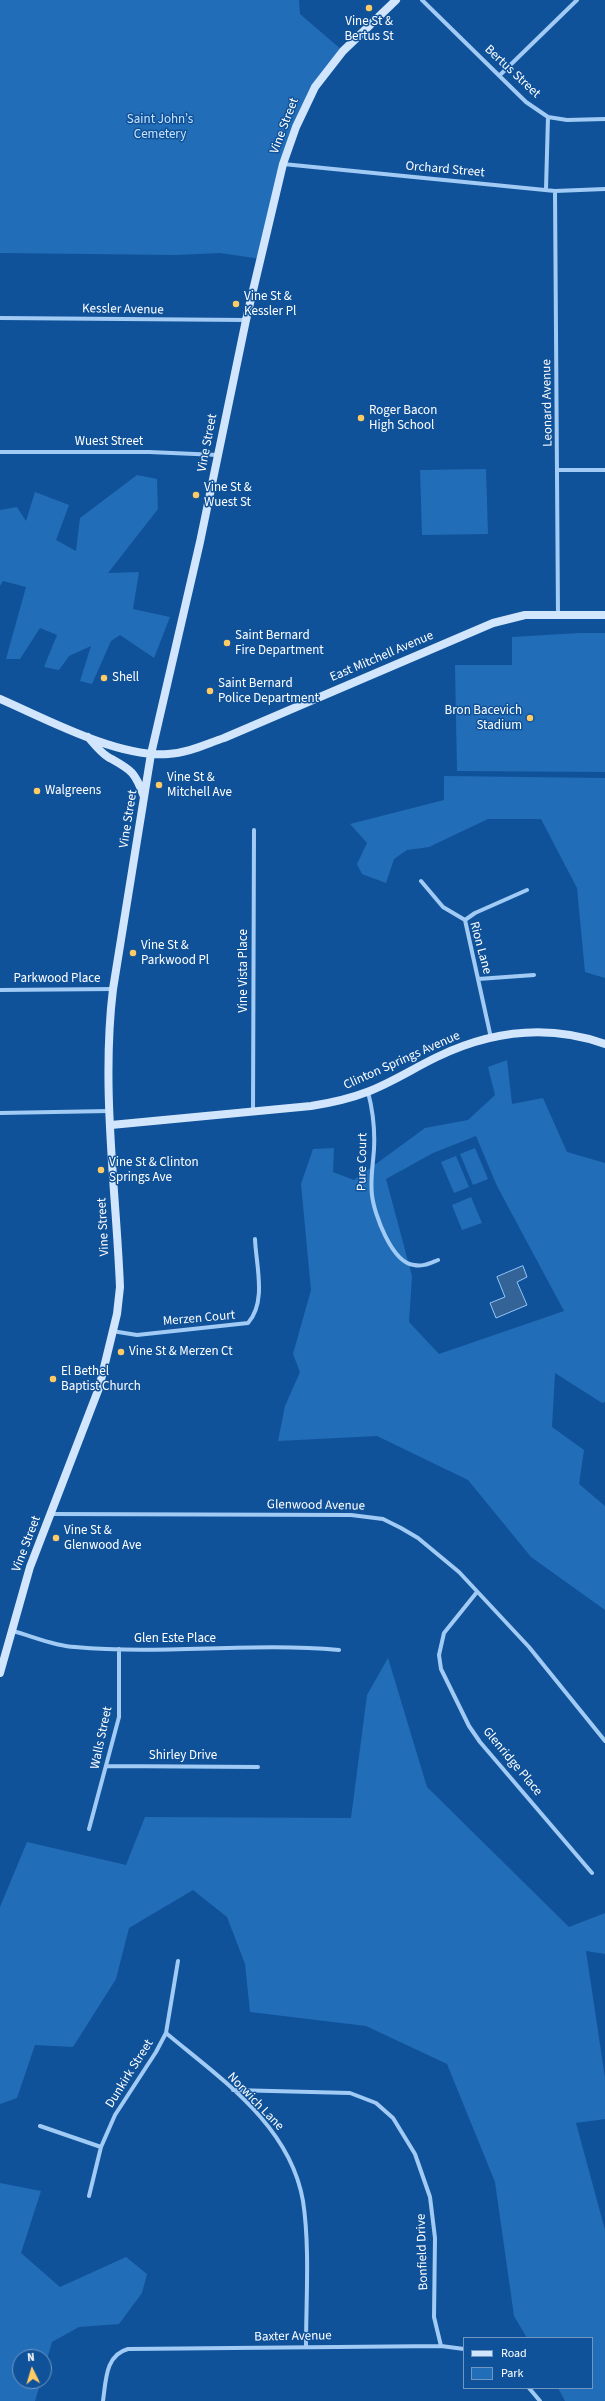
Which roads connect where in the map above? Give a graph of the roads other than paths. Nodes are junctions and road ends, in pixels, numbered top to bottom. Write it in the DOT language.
graph roads {
  1 [pos="396,0"];
  2 [pos="422,0"];
  3 [pos="577,0"];
  4 [pos="500,75"];
  5 [pos="548,117"];
  6 [pos="605,120"];
  7 [pos="283,164"];
  8 [pos="605,189"];
  9 [pos="546,190"];
  10 [pos="555,191"];
  11 [pos="0,318"];
  12 [pos="246,320"];
  13 [pos="0,452"];
  14 [pos="218,455"];
  15 [pos="558,470"];
  16 [pos="605,470"];
  17 [pos="558,614"];
  18 [pos="605,615"];
  19 [pos="0,699"];
  20 [pos="88,737"];
  21 [pos="151,754"];
  22 [pos="144,798"];
  23 [pos="254,830"];
  24 [pos="421,882"];
  25 [pos="527,890"];
  26 [pos="465,920"];
  27 [pos="534,975"];
  28 [pos="478,979"];
  29 [pos="113,989"];
  30 [pos="0,990"];
  31 [pos="491,1038"];
  32 [pos="605,1044"];
  33 [pos="368,1092"];
  34 [pos="110,1111"];
  35 [pos="253,1112"];
  36 [pos="0,1113"];
  37 [pos="110,1125"];
  38 [pos="255,1239"];
  39 [pos="438,1260"];
  40 [pos="112,1331"];
  41 [pos="52,1514"];
  42 [pos="477,1592"];
  43 [pos="13,1631"];
  44 [pos="119,1649"];
  45 [pos="340,1650"];
  46 [pos="0,1673"];
  47 [pos="605,1741"];
  48 [pos="107,1766"];
  49 [pos="258,1767"];
  50 [pos="90,1829"];
  51 [pos="592,1873"];
  52 [pos="178,1961"];
  53 [pos="166,2033"];
  54 [pos="233,2090"];
  55 [pos="40,2126"];
  56 [pos="100,2147"];
  57 [pos="89,2196"];
  58 [pos="441,2346"];
  59 [pos="306,2347"];
  60 [pos="463,2349"];
  61 [pos="530,2389"];
  62 [pos="103,2401"];
  63 [pos="540,2401"];
  1 -- 7 [label="main road, Vine Street"];
  2 -- 4 [label="street, Bertus Street"];
  3 -- 4 [label="street"];
  4 -- 5 [label="street, Bertus Street"];
  5 -- 6 [label="street, Bertus Street"];
  5 -- 9 [label="street"];
  7 -- 9 [label="street, Orchard Street"];
  7 -- 12 [label="main road, Vine Street"];
  8 -- 10 [label="street, Orchard Street"];
  9 -- 10 [label="street, Orchard Street"];
  10 -- 15 [label="street, Leonard Avenue"];
  11 -- 12 [label="street, Kessler Avenue"];
  12 -- 14 [label="main road, Vine Street"];
  13 -- 14 [label="street, Wuest Street"];
  14 -- 21 [label="main road, Vine Street"];
  15 -- 16 [label="street"];
  15 -- 17 [label="street, Leonard Avenue"];
  17 -- 18 [label="main road, East Mitchell Avenue"];
  17 -- 21 [label="main road, East Mitchell Avenue"];
  19 -- 20 [label="main road"];
  20 -- 21 [label="main road, East Mitchell Avenue"];
  20 -- 22 [label="main road"];
  21 -- 22 [label="main road, Vine Street"];
  22 -- 29 [label="main road, Vine Street"];
  23 -- 35 [label="street, Vine Vista Place"];
  24 -- 26 [label="street, Rion Lane"];
  25 -- 26 [label="street"];
  26 -- 28 [label="street, Rion Lane"];
  27 -- 28 [label="street"];
  28 -- 31 [label="street, Rion Lane"];
  29 -- 30 [label="street, Parkwood Place"];
  29 -- 34 [label="main road, Vine Street"];
  31 -- 32 [label="main road, Clinton Springs Avenue"];
  31 -- 33 [label="main road, Clinton Springs Avenue"];
  33 -- 35 [label="main road, Clinton Springs Avenue"];
  33 -- 39 [label="street, Pure Court"];
  34 -- 36 [label="street"];
  34 -- 37 [label="main road, Vine Street"];
  35 -- 37 [label="main road, Clinton Springs Avenue"];
  37 -- 40 [label="main road, Vine Street"];
  38 -- 40 [label="street, Merzen Court"];
  40 -- 41 [label="main road, Vine Street"];
  41 -- 42 [label="street, Glenwood Avenue"];
  41 -- 43 [label="main road, Vine Street"];
  42 -- 47 [label="street, Glenwood Avenue"];
  42 -- 51 [label="street, Glenridge Place"];
  43 -- 44 [label="street, Glen Este Place"];
  43 -- 46 [label="main road, Vine Street"];
  44 -- 45 [label="street, Glen Este Place"];
  44 -- 48 [label="street, Walls Street"];
  48 -- 49 [label="street, Shirley Drive"];
  48 -- 50 [label="street, Walls Street"];
  52 -- 53 [label="street, Dunkirk Street"];
  53 -- 54 [label="street, Norwich Lane"];
  53 -- 56 [label="street, Dunkirk Street"];
  54 -- 58 [label="street, Bonfield Drive"];
  54 -- 59 [label="street, Norwich Lane"];
  55 -- 56 [label="street"];
  56 -- 57 [label="street, Dunkirk Street"];
  58 -- 59 [label="street, Baxter Avenue"];
  58 -- 60 [label="street, Baxter Avenue"];
  59 -- 62 [label="street, Baxter Avenue"];
  61 -- 63 [label="street"];
}
